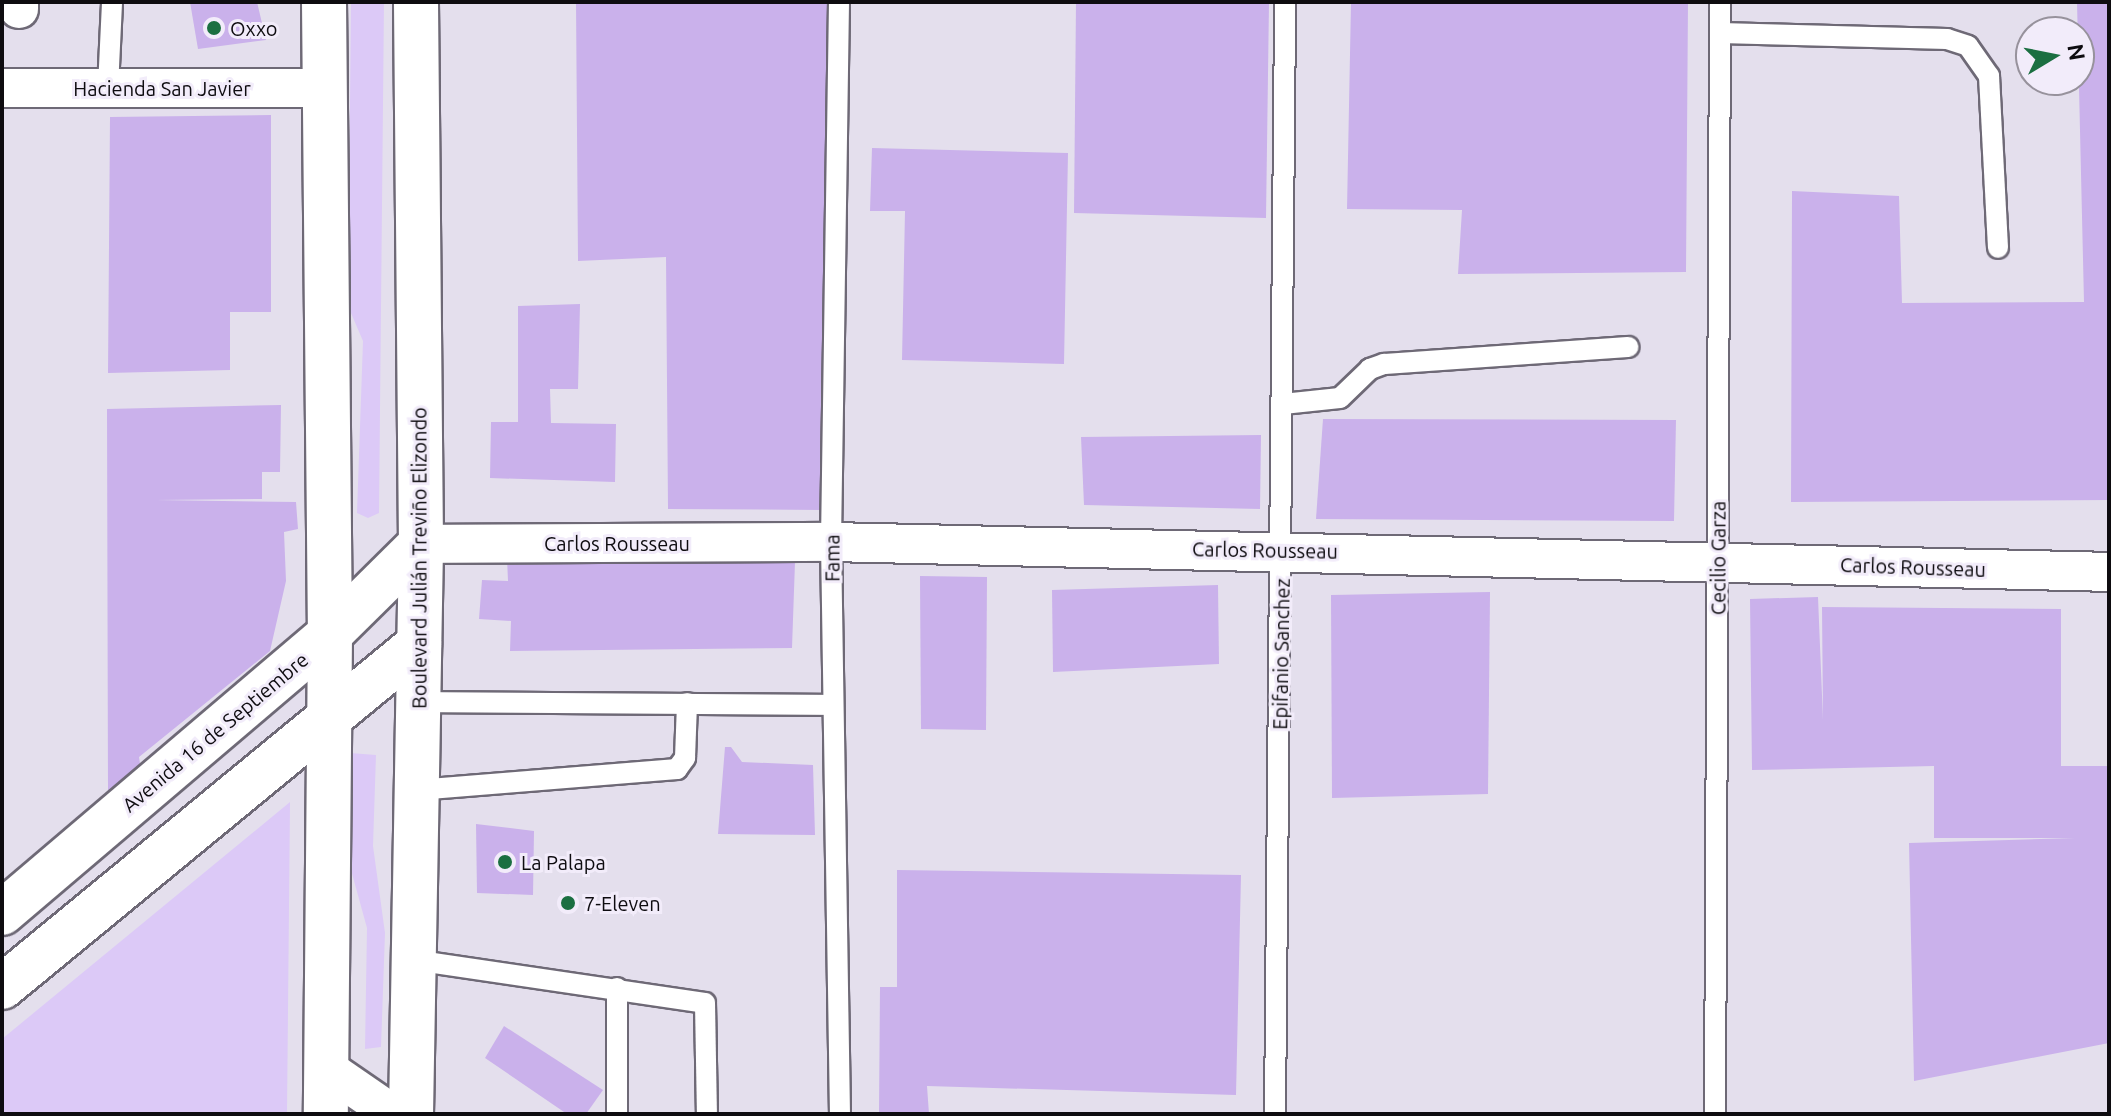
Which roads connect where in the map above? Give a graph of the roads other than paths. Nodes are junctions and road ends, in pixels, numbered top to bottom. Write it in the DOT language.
graph roads {
  1 [pos="112,2"];
  2 [pos="324,2"];
  3 [pos="416,2"];
  4 [pos="839,2"];
  5 [pos="1285,2"];
  6 [pos="1720,2"];
  7 [pos="1720,33"];
  8 [pos="2,88"];
  9 [pos="108,88"];
  10 [pos="322,88"];
  11 [pos="1998,248"];
  12 [pos="1628,347"];
  13 [pos="1283,404"];
  14 [pos="831,542"];
  15 [pos="421,544"];
  16 [pos="1282,550"];
  17 [pos="1718,562"];
  18 [pos="2109,572"];
  19 [pos="330,634"];
  20 [pos="419,644"];
  21 [pos="418,702"];
  22 [pos="687,703"];
  23 [pos="833,705"];
  24 [pos="330,716"];
  25 [pos="417,790"];
  26 [pos="2,913"];
  27 [pos="414,960"];
  28 [pos="2,987"];
  29 [pos="617,988"];
  30 [pos="326,1068"];
  31 [pos="326,1114"];
  32 [pos="393,1114"];
  33 [pos="411,1114"];
  34 [pos="617,1114"];
  35 [pos="707,1114"];
  36 [pos="840,1114"];
  37 [pos="1275,1114"];
  38 [pos="1715,1114"];
  1 -- 9 [label="lane"];
  2 -- 10 [label="main road"];
  3 -- 15 [label="main road, Boulevard Julián Treviño Elizondo"];
  4 -- 14 [label="lane, Fama"];
  5 -- 13 [label="lane, Epifanio Sanchez"];
  6 -- 7 [label="lane, Cecilio Garza"];
  7 -- 11 [label="lane"];
  7 -- 17 [label="lane, Cecilio Garza"];
  8 -- 9 [label="street, Hacienda San Javier"];
  9 -- 10 [label="street, Hacienda San Javier"];
  10 -- 19 [label="main road"];
  12 -- 13 [label="lane"];
  13 -- 16 [label="lane, Epifanio Sanchez"];
  14 -- 15 [label="street, Carlos Rousseau"];
  14 -- 16 [label="street, Carlos Rousseau"];
  14 -- 23 [label="lane, Fama"];
  15 -- 19 [label="main road, Avenida 16 de Septiembre"];
  15 -- 20 [label="main road, Boulevard Julián Treviño Elizondo"];
  16 -- 17 [label="street, Carlos Rousseau"];
  16 -- 37 [label="lane, Epifanio Sanchez"];
  17 -- 18 [label="street, Carlos Rousseau"];
  17 -- 38 [label="lane, Cecilio Garza"];
  19 -- 24 [label="main road"];
  19 -- 26 [label="main road, Avenida 16 de Septiembre"];
  20 -- 21 [label="main road, Boulevard Julián Treviño Elizondo"];
  20 -- 24 [label="main road"];
  21 -- 22 [label="lane"];
  21 -- 25 [label="main road, Boulevard Julián Treviño Elizondo"];
  22 -- 23 [label="lane"];
  22 -- 25 [label="lane"];
  23 -- 36 [label="lane, Fama"];
  24 -- 28 [label="main road"];
  24 -- 30 [label="main road"];
  25 -- 27 [label="main road, Boulevard Julián Treviño Elizondo"];
  27 -- 29 [label="lane"];
  27 -- 33 [label="main road, Boulevard Julián Treviño Elizondo"];
  29 -- 34 [label="lane"];
  29 -- 35 [label="lane"];
  30 -- 31 [label="main road"];
  30 -- 32 [label="street"];
}
